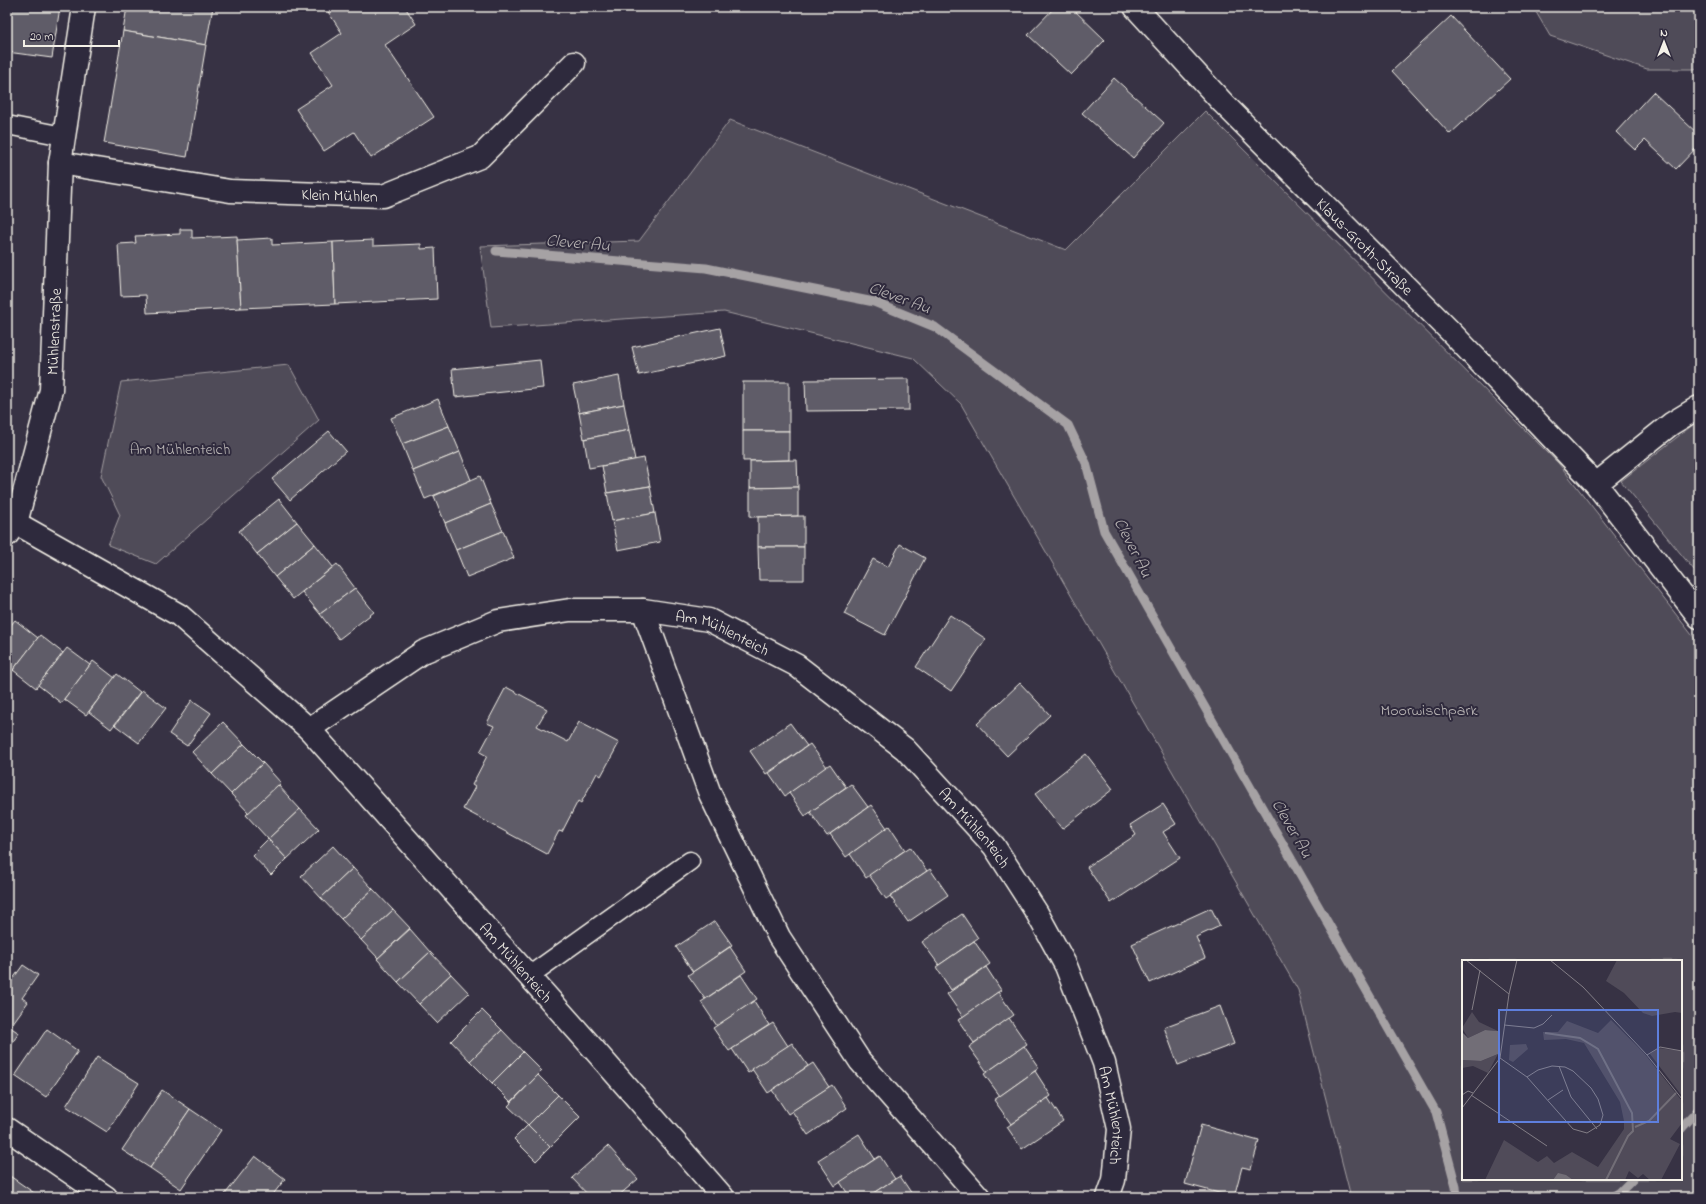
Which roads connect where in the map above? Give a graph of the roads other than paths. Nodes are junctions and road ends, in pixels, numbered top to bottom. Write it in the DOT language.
graph roads {
  1 [pos="84,7"];
  2 [pos="1134,7"];
  3 [pos="574,63"];
  4 [pos="7,125"];
  5 [pos="63,136"];
  6 [pos="60,163"];
  7 [pos="1699,407"];
  8 [pos="1596,484"];
  9 [pos="11,529"];
  10 [pos="643,610"];
  11 [pos="1699,617"];
  12 [pos="309,729"];
  13 [pos="690,860"];
  14 [pos="529,976"];
  15 [pos="7,1129"];
  16 [pos="106,1197"];
  17 [pos="723,1197"];
  18 [pos="979,1197"];
  19 [pos="1108,1197"];
  1 -- 5 [label="street, Mühlenstraße"];
  2 -- 8 [label="street, Klaus-Groth-Straße"];
  3 -- 6 [label="street, Klein Mühlen"];
  4 -- 5 [label="lane"];
  5 -- 6 [label="street, Mühlenstraße"];
  6 -- 9 [label="street, Mühlenstraße"];
  7 -- 8 [label="street"];
  8 -- 11 [label="street, Klaus-Groth-Straße"];
  9 -- 12 [label="street, Am Mühlenteich"];
  10 -- 12 [label="street, Am Mühlenteich"];
  10 -- 18 [label="street, Am Mühlenteich"];
  10 -- 19 [label="street, Am Mühlenteich"];
  12 -- 14 [label="street, Am Mühlenteich"];
  13 -- 14 [label="lane"];
  14 -- 17 [label="street, Am Mühlenteich"];
  15 -- 16 [label="street"];
}
